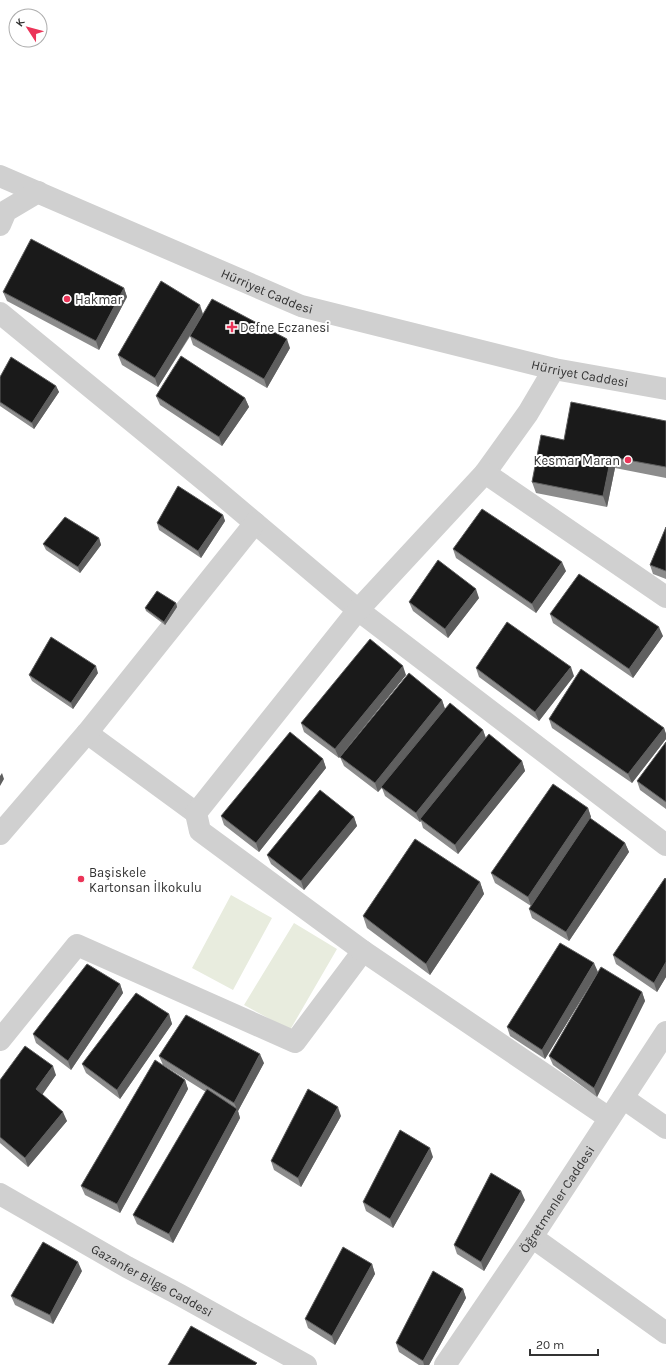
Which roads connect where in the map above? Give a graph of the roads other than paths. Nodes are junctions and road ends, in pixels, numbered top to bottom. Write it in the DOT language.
graph roads {
  1 [pos="0,176"];
  2 [pos="38,192"];
  3 [pos="0,225"];
  4 [pos="0,313"];
  5 [pos="554,370"];
  6 [pos="666,389"];
  7 [pos="486,472"];
  8 [pos="255,523"];
  9 [pos="666,597"];
  10 [pos="358,610"];
  11 [pos="87,733"];
  12 [pos="196,813"];
  13 [pos="0,834"];
  14 [pos="666,845"];
  15 [pos="363,950"];
  16 [pos="666,1032"];
  17 [pos="0,1040"];
  18 [pos="624,1098"];
  19 [pos="609,1118"];
  20 [pos="666,1128"];
  21 [pos="0,1194"];
  22 [pos="532,1238"];
  23 [pos="666,1333"];
  24 [pos="306,1365"];
  25 [pos="446,1365"];
  1 -- 2 [label="street, Hürriyet Caddesi"];
  2 -- 3 [label="street"];
  2 -- 5 [label="street, Hürriyet Caddesi"];
  4 -- 8 [label="street"];
  5 -- 6 [label="street, Hürriyet Caddesi"];
  5 -- 7 [label="street"];
  7 -- 9 [label="street"];
  7 -- 10 [label="street"];
  8 -- 10 [label="street"];
  8 -- 11 [label="street"];
  10 -- 12 [label="street"];
  10 -- 14 [label="street"];
  11 -- 12 [label="street"];
  11 -- 13 [label="street"];
  12 -- 15 [label="street"];
  15 -- 17 [label="street"];
  15 -- 19 [label="street"];
  16 -- 18 [label="street, Öğretmenler Caddesi"];
  18 -- 19 [label="street, Öğretmenler Caddesi"];
  18 -- 20 [label="street"];
  19 -- 22 [label="street, Öğretmenler Caddesi"];
  21 -- 24 [label="street, Gazanfer Bilge Caddesi"];
  22 -- 23 [label="street"];
  22 -- 25 [label="street, Öğretmenler Caddesi"];
}
